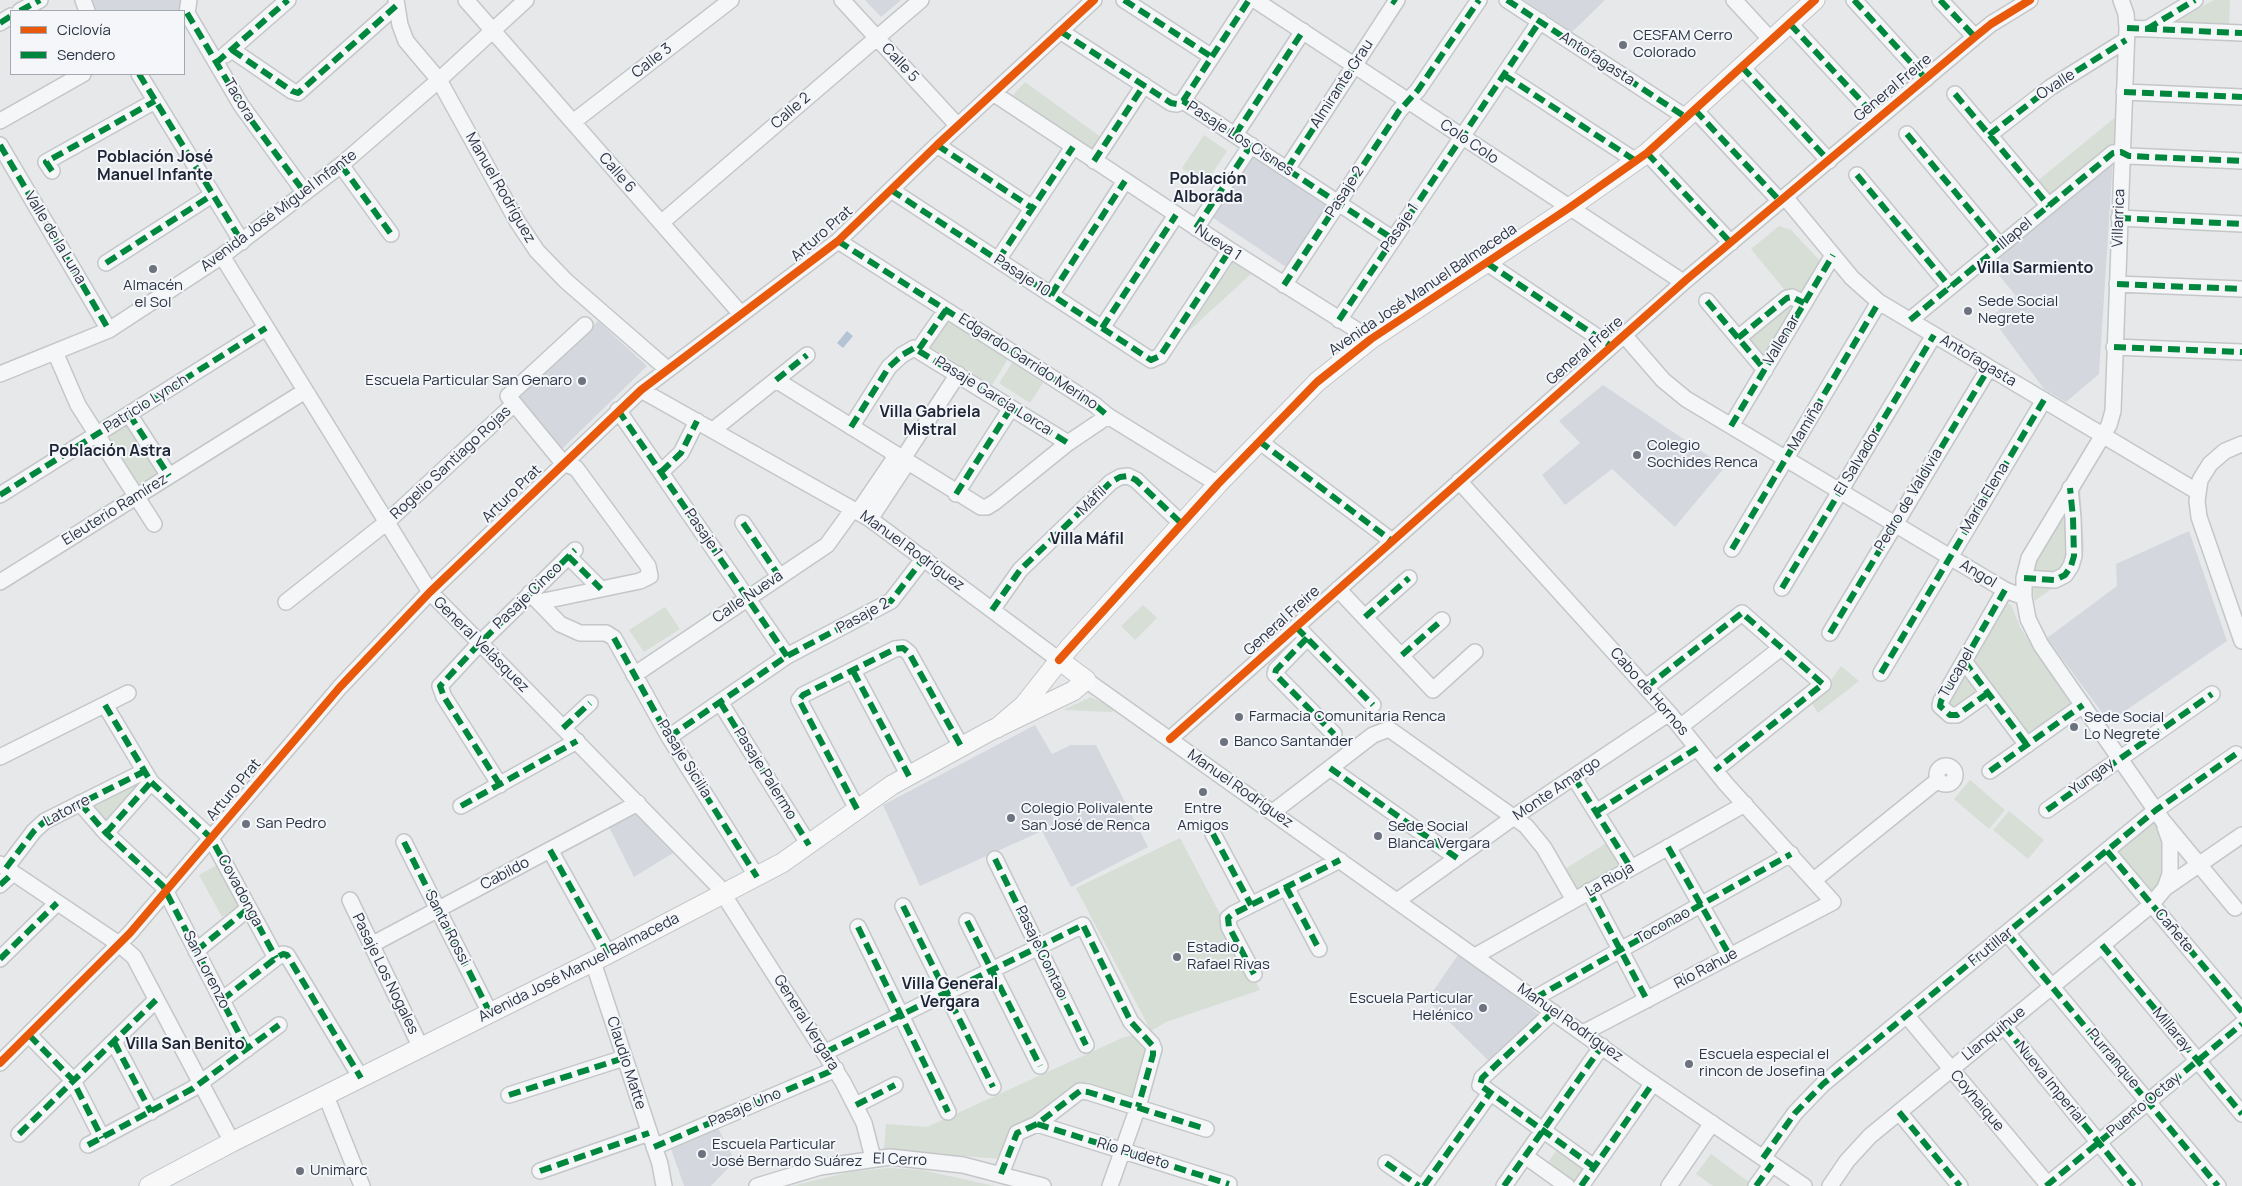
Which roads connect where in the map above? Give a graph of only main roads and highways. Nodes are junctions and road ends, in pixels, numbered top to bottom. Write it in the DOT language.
graph roads {
  1 [pos="1815,0"];
  2 [pos="1059,660"];
  3 [pos="1086,680"];
  4 [pos="997,728"];
  5 [pos="149,1186"];
  1 -- 2 [label="main road, Avenida José Manuel Balmaceda"];
  2 -- 3 [label="main road, Manuel Rodríguez"];
  2 -- 4 [label="main road, Avenida José Manuel Balmaceda"];
  3 -- 4 [label="main road, Avenida José Manuel Balmaceda"];
  4 -- 5 [label="main road, Avenida José Manuel Balmaceda"];
}
